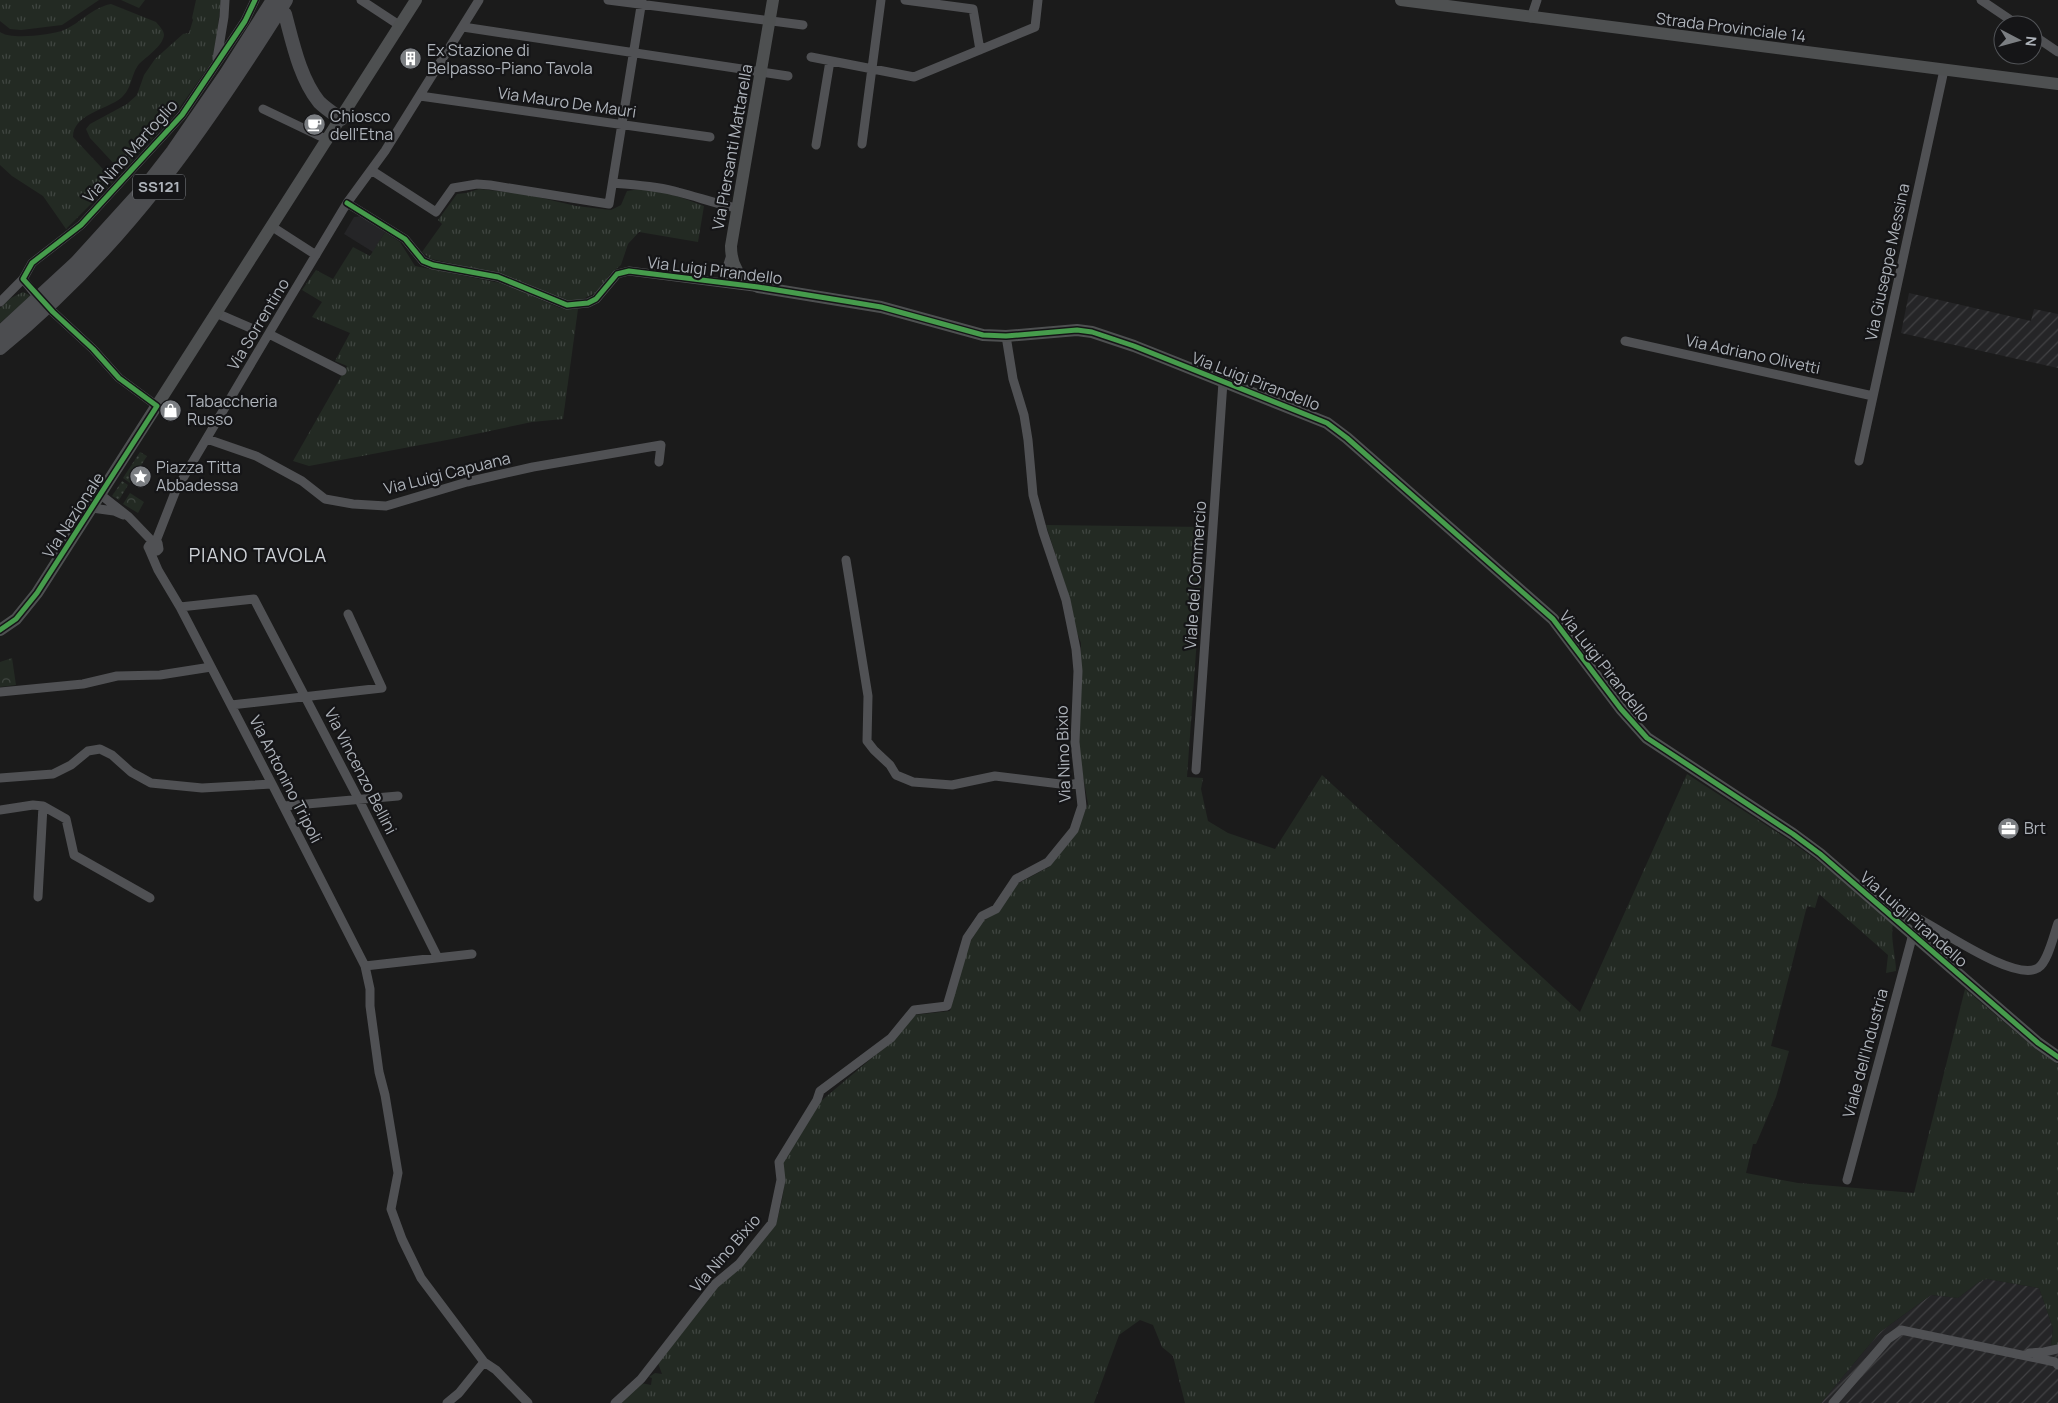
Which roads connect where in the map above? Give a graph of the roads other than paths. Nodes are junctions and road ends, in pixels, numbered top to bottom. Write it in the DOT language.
graph roads {
  1 [pos="225,0"];
  2 [pos="255,0"];
  3 [pos="273,0"];
  4 [pos="286,0"];
  5 [pos="361,0"];
  6 [pos="416,0"];
  7 [pos="479,0"];
  8 [pos="608,0"];
  9 [pos="774,0"];
  10 [pos="881,0"];
  11 [pos="906,0"];
  12 [pos="1038,0"];
  13 [pos="1401,0"];
  14 [pos="1536,0"];
  15 [pos="1981,0"];
  16 [pos="641,2"];
  17 [pos="286,14"];
  18 [pos="2003,15"];
  19 [pos="1531,18"];
  20 [pos="770,20"];
  21 [pos="803,24"];
  22 [pos="399,25"];
  23 [pos="463,27"];
  24 [pos="2043,42"];
  25 [pos="980,50"];
  26 [pos="634,52"];
  27 [pos="2058,52"];
  28 [pos="811,57"];
  29 [pos="830,61"];
  30 [pos="216,62"];
  31 [pos="872,69"];
  32 [pos="1944,70"];
  33 [pos="762,72"];
  34 [pos="788,76"];
  35 [pos="2058,84"];
  36 [pos="420,96"];
  37 [pos="263,109"];
  38 [pos="341,119"];
  39 [pos="622,124"];
  40 [pos="710,137"];
  41 [pos="328,140"];
  42 [pos="862,144"];
  43 [pos="816,145"];
  44 [pos="371,170"];
  45 [pos="613,183"];
  46 [pos="347,203"];
  47 [pos="737,208"];
  48 [pos="271,226"];
  49 [pos="316,255"];
  50 [pos="731,255"];
  51 [pos="23,279"];
  52 [pos="722,283"];
  53 [pos="758,287"];
  54 [pos="36,295"];
  55 [pos="0,302"];
  56 [pos="53,312"];
  57 [pos="216,313"];
  58 [pos="253,329"];
  59 [pos="0,333"];
  60 [pos="269,334"];
  61 [pos="1006,336"];
  62 [pos="1625,341"];
  63 [pos="0,348"];
  64 [pos="342,371"];
  65 [pos="1223,382"];
  66 [pos="1873,396"];
  67 [pos="157,406"];
  68 [pos="207,439"];
  69 [pos="1859,460"];
  70 [pos="659,462"];
  71 [pos="101,495"];
  72 [pos="92,508"];
  73 [pos="129,518"];
  74 [pos="153,545"];
  75 [pos="846,560"];
  76 [pos="180,607"];
  77 [pos="348,614"];
  78 [pos="0,630"];
  79 [pos="211,667"];
  80 [pos="0,692"];
  81 [pos="306,697"];
  82 [pos="231,705"];
  83 [pos="1196,770"];
  84 [pos="0,778"];
  85 [pos="1079,783"];
  86 [pos="272,784"];
  87 [pos="398,796"];
  88 [pos="359,800"];
  89 [pos="43,806"];
  90 [pos="284,806"];
  91 [pos="0,810"];
  92 [pos="38,897"];
  93 [pos="150,898"];
  94 [pos="1900,923"];
  95 [pos="2058,923"];
  96 [pos="1913,934"];
  97 [pos="472,954"];
  98 [pos="438,958"];
  99 [pos="365,966"];
  100 [pos="2058,1057"];
  101 [pos="1847,1180"];
  102 [pos="2057,1349"];
  103 [pos="2014,1353"];
  104 [pos="484,1362"];
  105 [pos="2057,1364"];
  106 [pos="447,1403"];
  107 [pos="528,1403"];
  108 [pos="615,1403"];
  109 [pos="1833,1403"];
  1 -- 30 [label="street"];
  2 -- 30 [label="street, Via Nino Martoglio"];
  3 -- 59 [label="main road, SS121"];
  4 -- 63 [label="main road, SS121"];
  5 -- 22 [label="street"];
  6 -- 22 [label="street, Via Nazionale"];
  7 -- 23 [label="street, Via Sorrentino"];
  8 -- 16 [label="street"];
  9 -- 20 [label="street, Via Piersanti Mattarella"];
  10 -- 31 [label="street"];
  11 -- 25 [label="street"];
  12 -- 25 [label="street"];
  13 -- 19 [label="street, Strada Provinciale 14"];
  14 -- 19 [label="street"];
  15 -- 18 [label="street"];
  16 -- 20 [label="street"];
  16 -- 26 [label="street"];
  17 -- 38 [label="main road"];
  19 -- 32 [label="street, Strada Provinciale 14"];
  20 -- 21 [label="street"];
  20 -- 33 [label="street, Via Piersanti Mattarella"];
  22 -- 38 [label="street, Via Nazionale"];
  23 -- 26 [label="street"];
  23 -- 36 [label="street, Via Sorrentino"];
  24 -- 27 [label="street"];
  25 -- 31 [label="street"];
  26 -- 33 [label="street"];
  26 -- 39 [label="street"];
  28 -- 29 [label="street"];
  29 -- 31 [label="street"];
  29 -- 43 [label="street"];
  30 -- 51 [label="street, Via Nino Martoglio"];
  31 -- 42 [label="street"];
  32 -- 35 [label="street, Strada Provinciale 14"];
  32 -- 66 [label="street, Via Giuseppe Messina"];
  33 -- 34 [label="street"];
  33 -- 47 [label="street, Via Piersanti Mattarella"];
  36 -- 39 [label="street, Via Mauro De Mauri"];
  36 -- 44 [label="street, Via Sorrentino"];
  37 -- 41 [label="street"];
  38 -- 41 [label="street, Via Nazionale"];
  39 -- 40 [label="street, Via Mauro De Mauri"];
  39 -- 45 [label="street"];
  41 -- 48 [label="street, Via Nazionale"];
  44 -- 45 [label="street"];
  44 -- 46 [label="street, Via Sorrentino"];
  45 -- 47 [label="street"];
  46 -- 49 [label="street, Via Sorrentino"];
  46 -- 52 [label="street, Via Luigi Pirandello"];
  47 -- 50 [label="street, Via Piersanti Mattarella"];
  48 -- 49 [label="street"];
  48 -- 57 [label="street, Via Nazionale"];
  49 -- 60 [label="street, Via Sorrentino"];
  50 -- 52 [label="street"];
  50 -- 53 [label="street, Via Piersanti Mattarella"];
  51 -- 54 [label="street"];
  51 -- 55 [label="street, Via Nino Martoglio"];
  52 -- 53 [label="street, Via Luigi Pirandello"];
  53 -- 61 [label="street, Via Luigi Pirandello"];
  56 -- 67 [label="street"];
  57 -- 58 [label="street"];
  57 -- 67 [label="street, Via Nazionale"];
  60 -- 64 [label="street"];
  60 -- 68 [label="street, Via Sorrentino"];
  61 -- 65 [label="street, Via Luigi Pirandello"];
  61 -- 85 [label="street, Via Nino Bixio"];
  62 -- 66 [label="street, Via Adriano Olivetti"];
  65 -- 83 [label="street, Viale del Commercio"];
  65 -- 94 [label="street, Via Luigi Pirandello"];
  66 -- 69 [label="street, Via Giuseppe Messina"];
  67 -- 71 [label="street, Via Nazionale"];
  68 -- 70 [label="street, Via Luigi Capuana"];
  68 -- 74 [label="street, Via Sorrentino"];
  71 -- 72 [label="street, Via Nazionale"];
  71 -- 73 [label="street"];
  72 -- 73 [label="street"];
  72 -- 78 [label="street, Via Nazionale"];
  73 -- 74 [label="street"];
  74 -- 76 [label="street, Via Antonino Tripoli"];
  75 -- 85 [label="street"];
  76 -- 79 [label="street, Via Antonino Tripoli"];
  76 -- 81 [label="street, Via Vincenzo Bellini"];
  77 -- 81 [label="street"];
  79 -- 80 [label="street"];
  79 -- 82 [label="street, Via Antonino Tripoli"];
  81 -- 82 [label="street"];
  81 -- 88 [label="street, Via Vincenzo Bellini"];
  82 -- 86 [label="street, Via Antonino Tripoli"];
  84 -- 86 [label="street"];
  85 -- 108 [label="street, Via Nino Bixio"];
  86 -- 90 [label="street, Via Antonino Tripoli"];
  87 -- 88 [label="street"];
  88 -- 90 [label="street"];
  88 -- 98 [label="street, Via Vincenzo Bellini"];
  89 -- 91 [label="street"];
  89 -- 92 [label="street"];
  89 -- 93 [label="street"];
  90 -- 99 [label="street, Via Antonino Tripoli"];
  94 -- 95 [label="street"];
  94 -- 96 [label="street, Via Luigi Pirandello"];
  96 -- 100 [label="street, Via Luigi Pirandello"];
  96 -- 101 [label="street, Viale dell'Industria"];
  97 -- 98 [label="street"];
  98 -- 99 [label="street"];
  99 -- 104 [label="street, Via Antonino Tripoli"];
  102 -- 103 [label="street"];
  102 -- 105 [label="street"];
  103 -- 105 [label="street"];
  103 -- 109 [label="street"];
  104 -- 106 [label="street"];
  104 -- 107 [label="street, Via Antonino Tripoli"];
}
